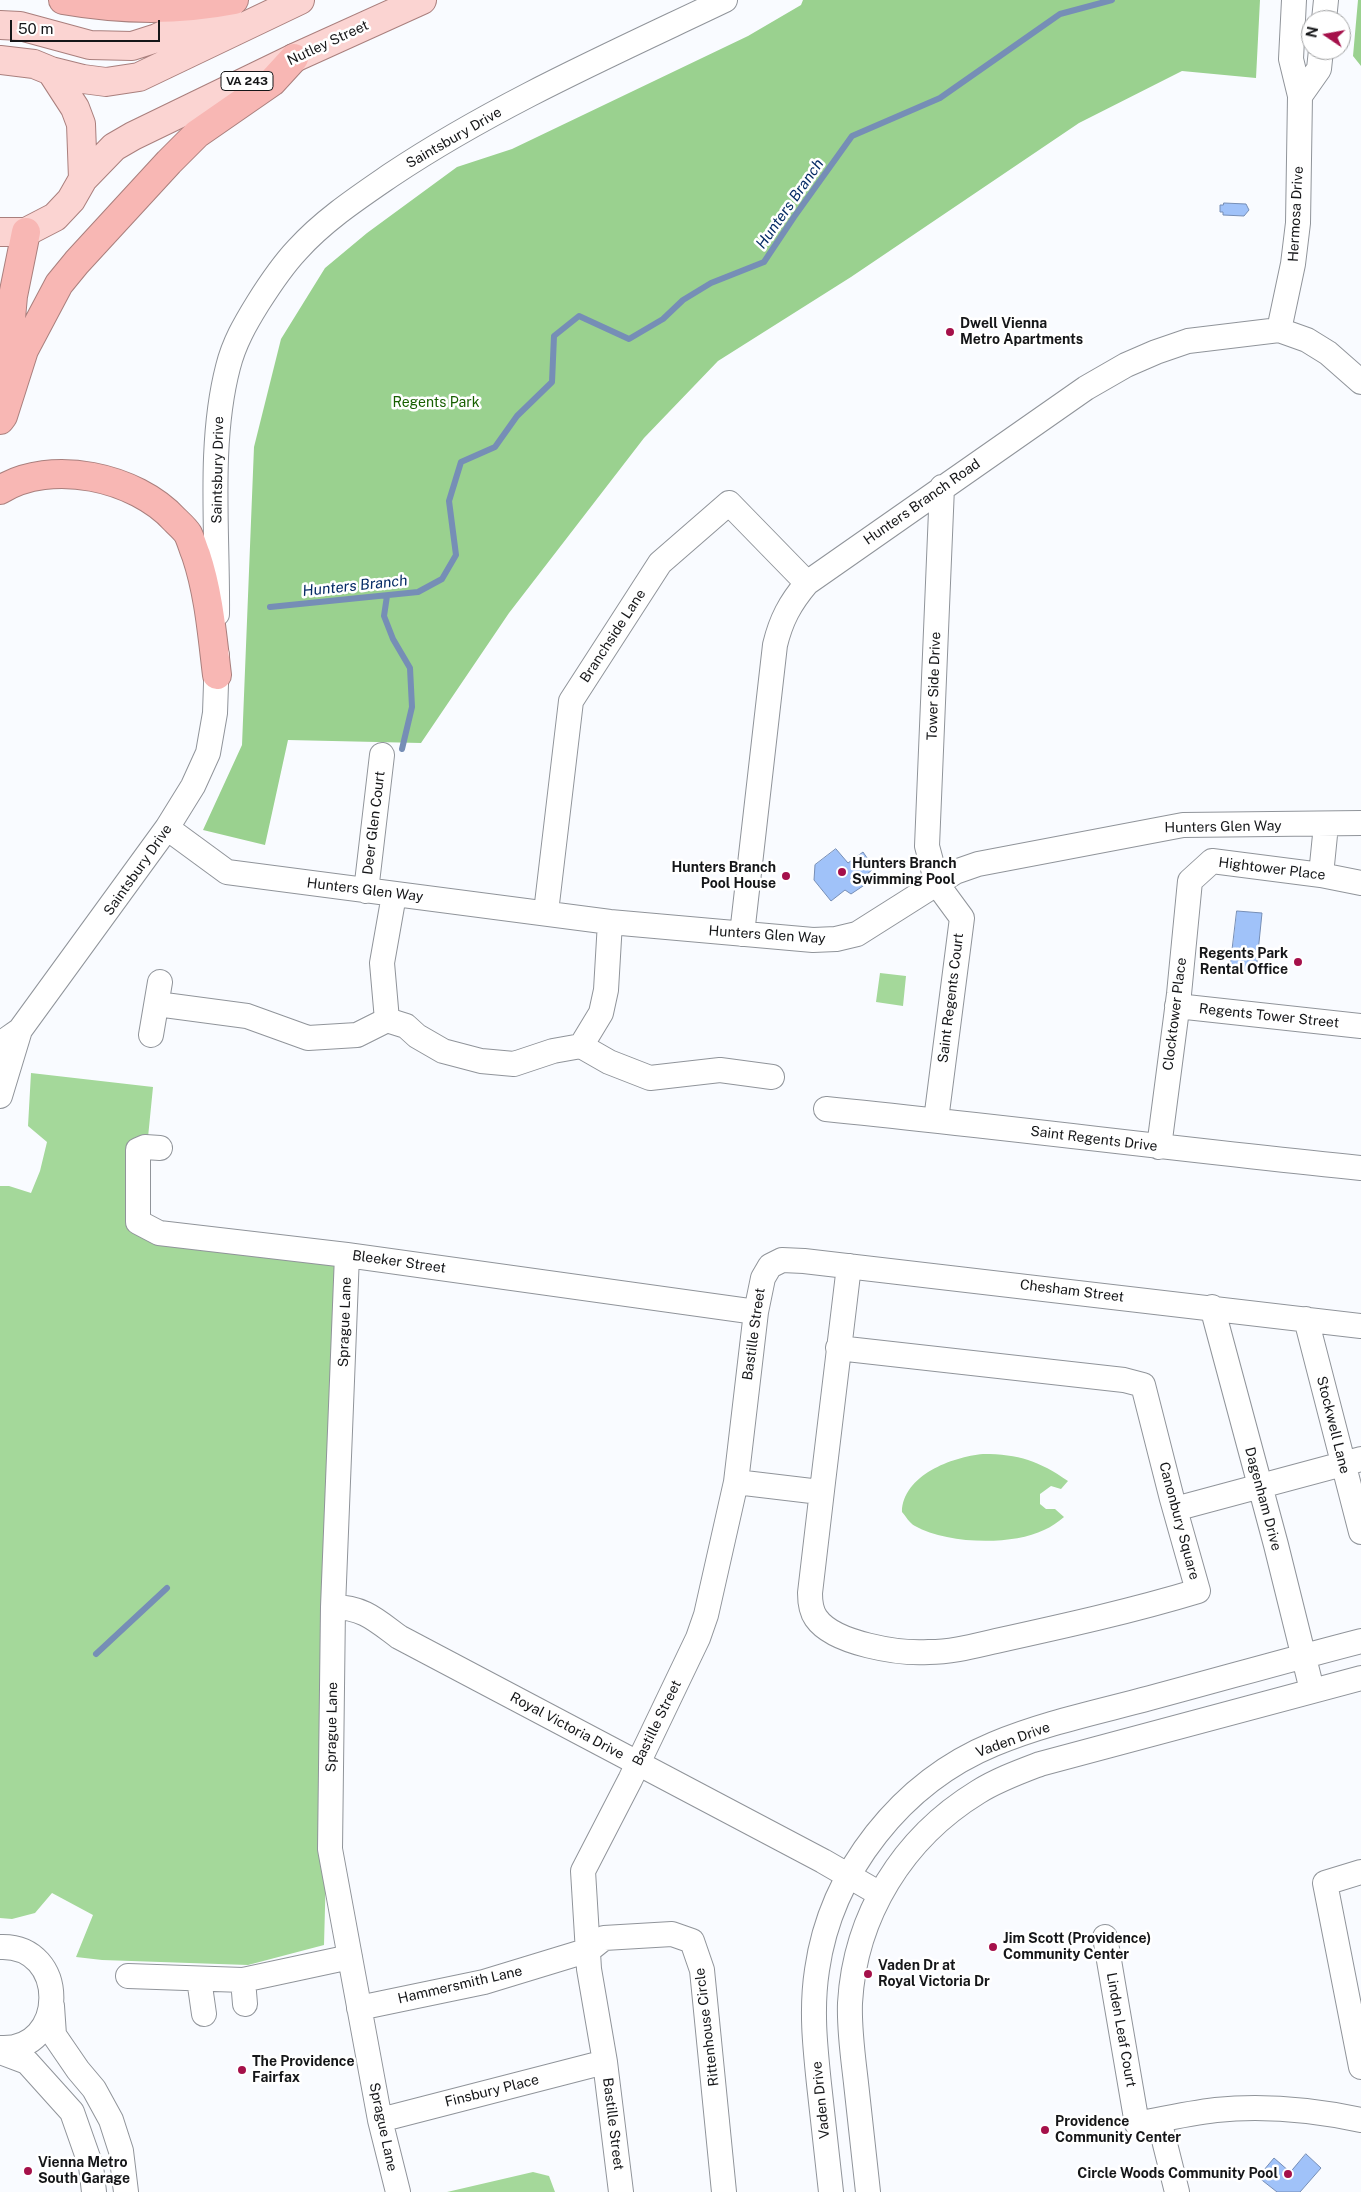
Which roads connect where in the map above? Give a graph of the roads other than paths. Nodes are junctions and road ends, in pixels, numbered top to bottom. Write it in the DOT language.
graph roads {
  1 [pos="63,0"];
  2 [pos="234,0"];
  3 [pos="238,0"];
  4 [pos="300,0"];
  5 [pos="422,0"];
  6 [pos="725,0"];
  7 [pos="1294,0"];
  8 [pos="0,25"];
  9 [pos="294,58"];
  10 [pos="0,60"];
  11 [pos="1320,60"];
  12 [pos="51,71"];
  13 [pos="1300,96"];
  14 [pos="83,180"];
  15 [pos="13,232"];
  16 [pos="1279,330"];
  17 [pos="1361,382"];
  18 [pos="0,385"];
  19 [pos="0,420"];
  20 [pos="942,487"];
  21 [pos="0,490"];
  22 [pos="807,583"];
  23 [pos="217,675"];
  24 [pos="382,755"];
  25 [pos="1361,823"];
  26 [pos="1326,825"];
  27 [pos="167,828"];
  28 [pos="1322,875"];
  29 [pos="1190,881"];
  30 [pos="1361,883"];
  31 [pos="938,884"];
  32 [pos="366,891"];
  33 [pos="394,895"];
  34 [pos="546,912"];
  35 [pos="610,922"];
  36 [pos="742,934"];
  37 [pos="1177,1006"];
  38 [pos="1360,1019"];
  39 [pos="387,1020"];
  40 [pos="20,1030"];
  41 [pos="151,1036"];
  42 [pos="0,1044"];
  43 [pos="581,1046"];
  44 [pos="772,1077"];
  45 [pos="0,1096"];
  46 [pos="826,1110"];
  47 [pos="936,1120"];
  48 [pos="1159,1147"];
  49 [pos="160,1148"];
  50 [pos="1361,1168"];
  51 [pos="347,1255"];
  52 [pos="782,1260"];
  53 [pos="849,1266"];
  54 [pos="1212,1307"];
  55 [pos="756,1312"];
  56 [pos="1306,1319"];
  57 [pos="1361,1326"];
  58 [pos="838,1348"];
  59 [pos="1352,1461"];
  60 [pos="736,1482"];
  61 [pos="1259,1487"];
  62 [pos="820,1492"];
  63 [pos="1175,1509"];
  64 [pos="1361,1532"];
  65 [pos="333,1607"];
  66 [pos="1361,1641"];
  67 [pos="1304,1656"];
  68 [pos="1361,1678"];
  69 [pos="1312,1690"];
  70 [pos="638,1764"];
  71 [pos="1361,1872"];
  72 [pos="850,1875"];
  73 [pos="880,1894"];
  74 [pos="1105,1936"];
  75 [pos="1,1946"];
  76 [pos="589,1950"];
  77 [pos="350,1958"];
  78 [pos="128,1976"];
  79 [pos="199,1979"];
  80 [pos="243,1980"];
  81 [pos="245,2004"];
  82 [pos="52,2006"];
  83 [pos="360,2008"];
  84 [pos="204,2014"];
  85 [pos="0,2050"];
  86 [pos="605,2062"];
  87 [pos="1361,2068"];
  88 [pos="380,2120"];
  89 [pos="1361,2120"];
  90 [pos="1148,2122"];
  91 [pos="94,2192"];
  92 [pos="126,2192"];
  93 [pos="398,2192"];
  94 [pos="621,2192"];
  95 [pos="724,2192"];
  96 [pos="831,2192"];
  97 [pos="868,2192"];
  98 [pos="1177,2192"];
  1 -- 2 [label="highway"];
  3 -- 8 [label="main road"];
  4 -- 12 [label="main road"];
  5 -- 9 [label="main road, Nutley Street / VA 243"];
  6 -- 23 [label="street, Saintsbury Drive"];
  7 -- 13 [label="street, Hermosa Drive"];
  9 -- 14 [label="main road, Nutley Street / VA 243"];
  9 -- 19 [label="highway"];
  10 -- 12 [label="main road"];
  11 -- 13 [label="street"];
  12 -- 14 [label="main road"];
  13 -- 16 [label="street, Hermosa Drive"];
  14 -- 15 [label="main road, Nutley Street / VA 243"];
  15 -- 18 [label="highway"];
  16 -- 17 [label="street, Hunters Branch Road"];
  16 -- 20 [label="street, Hunters Branch Road"];
  20 -- 22 [label="street, Hunters Branch Road"];
  20 -- 31 [label="street, Tower Side Drive"];
  21 -- 23 [label="highway"];
  22 -- 34 [label="street, Branchside Lane"];
  22 -- 36 [label="street, Hunters Branch Road"];
  23 -- 27 [label="street, Saintsbury Drive"];
  24 -- 32 [label="street, Deer Glen Court"];
  25 -- 26 [label="street, Hunters Glen Way"];
  26 -- 28 [label="street"];
  26 -- 31 [label="street, Hunters Glen Way"];
  27 -- 32 [label="street, Hunters Glen Way"];
  27 -- 40 [label="street, Saintsbury Drive"];
  28 -- 29 [label="street, Hightower Place"];
  28 -- 30 [label="street, Hightower Place"];
  29 -- 37 [label="street, Clocktower Place"];
  31 -- 36 [label="street, Hunters Glen Way"];
  31 -- 47 [label="street, Saint Regents Court"];
  32 -- 33 [label="street, Hunters Glen Way"];
  33 -- 34 [label="street, Hunters Glen Way"];
  33 -- 39 [label="street"];
  34 -- 35 [label="street, Hunters Glen Way"];
  35 -- 36 [label="street, Hunters Glen Way"];
  35 -- 43 [label="street"];
  37 -- 38 [label="street, Regents Tower Street"];
  37 -- 48 [label="street, Clocktower Place"];
  39 -- 41 [label="street"];
  39 -- 43 [label="street"];
  40 -- 42 [label="street, Saintsbury Drive"];
  40 -- 45 [label="street, Saintsbury Drive"];
  43 -- 44 [label="street"];
  46 -- 47 [label="street, Saint Regents Drive"];
  47 -- 48 [label="street, Saint Regents Drive"];
  48 -- 50 [label="street, Saint Regents Drive"];
  49 -- 51 [label="street, Bleeker Street"];
  51 -- 55 [label="street, Bleeker Street"];
  51 -- 65 [label="street, Sprague Lane"];
  52 -- 53 [label="street, Chesham Street"];
  52 -- 55 [label="street, Bastille Street"];
  53 -- 54 [label="street, Chesham Street"];
  53 -- 58 [label="street, Canonbury Square"];
  54 -- 56 [label="street, Chesham Street"];
  54 -- 61 [label="street, Dagenham Drive"];
  55 -- 60 [label="street, Bastille Street"];
  56 -- 57 [label="street, Chesham Street"];
  56 -- 59 [label="street, Stockwell Lane"];
  58 -- 62 [label="street, Canonbury Square"];
  58 -- 63 [label="street, Canonbury Square"];
  59 -- 61 [label="street"];
  59 -- 64 [label="street, Stockwell Lane"];
  60 -- 62 [label="street"];
  60 -- 70 [label="street, Bastille Street"];
  61 -- 63 [label="street"];
  61 -- 67 [label="street, Dagenham Drive"];
  62 -- 63 [label="street, Canonbury Square"];
  65 -- 70 [label="street, Royal Victoria Drive"];
  65 -- 77 [label="street, Sprague Lane"];
  66 -- 67 [label="street, Vaden Drive"];
  67 -- 69 [label="street, Dagenham Drive"];
  67 -- 72 [label="street, Vaden Drive"];
  68 -- 69 [label="street"];
  69 -- 73 [label="street"];
  70 -- 72 [label="street, Royal Victoria Drive"];
  70 -- 76 [label="street, Bastille Street"];
  71 -- 87 [label="street"];
  72 -- 73 [label="street, Royal Victoria Drive"];
  72 -- 96 [label="street, Vaden Drive"];
  73 -- 97 [label="street"];
  74 -- 90 [label="street, Linden Leaf Court"];
  75 -- 82 [label="street"];
  76 -- 83 [label="street, Hammersmith Lane"];
  76 -- 86 [label="street, Bastille Street"];
  76 -- 95 [label="street, Rittenhouse Circle"];
  77 -- 80 [label="street"];
  77 -- 83 [label="street, Sprague Lane"];
  78 -- 79 [label="street"];
  79 -- 80 [label="street"];
  79 -- 84 [label="street"];
  80 -- 81 [label="street"];
  82 -- 85 [label="street"];
  82 -- 92 [label="street"];
  83 -- 88 [label="street, Sprague Lane"];
  85 -- 91 [label="street"];
  86 -- 88 [label="street, Finsbury Place"];
  86 -- 94 [label="street, Bastille Street"];
  88 -- 93 [label="street, Sprague Lane"];
  89 -- 90 [label="street"];
  90 -- 98 [label="street, Linden Leaf Court"];
}
